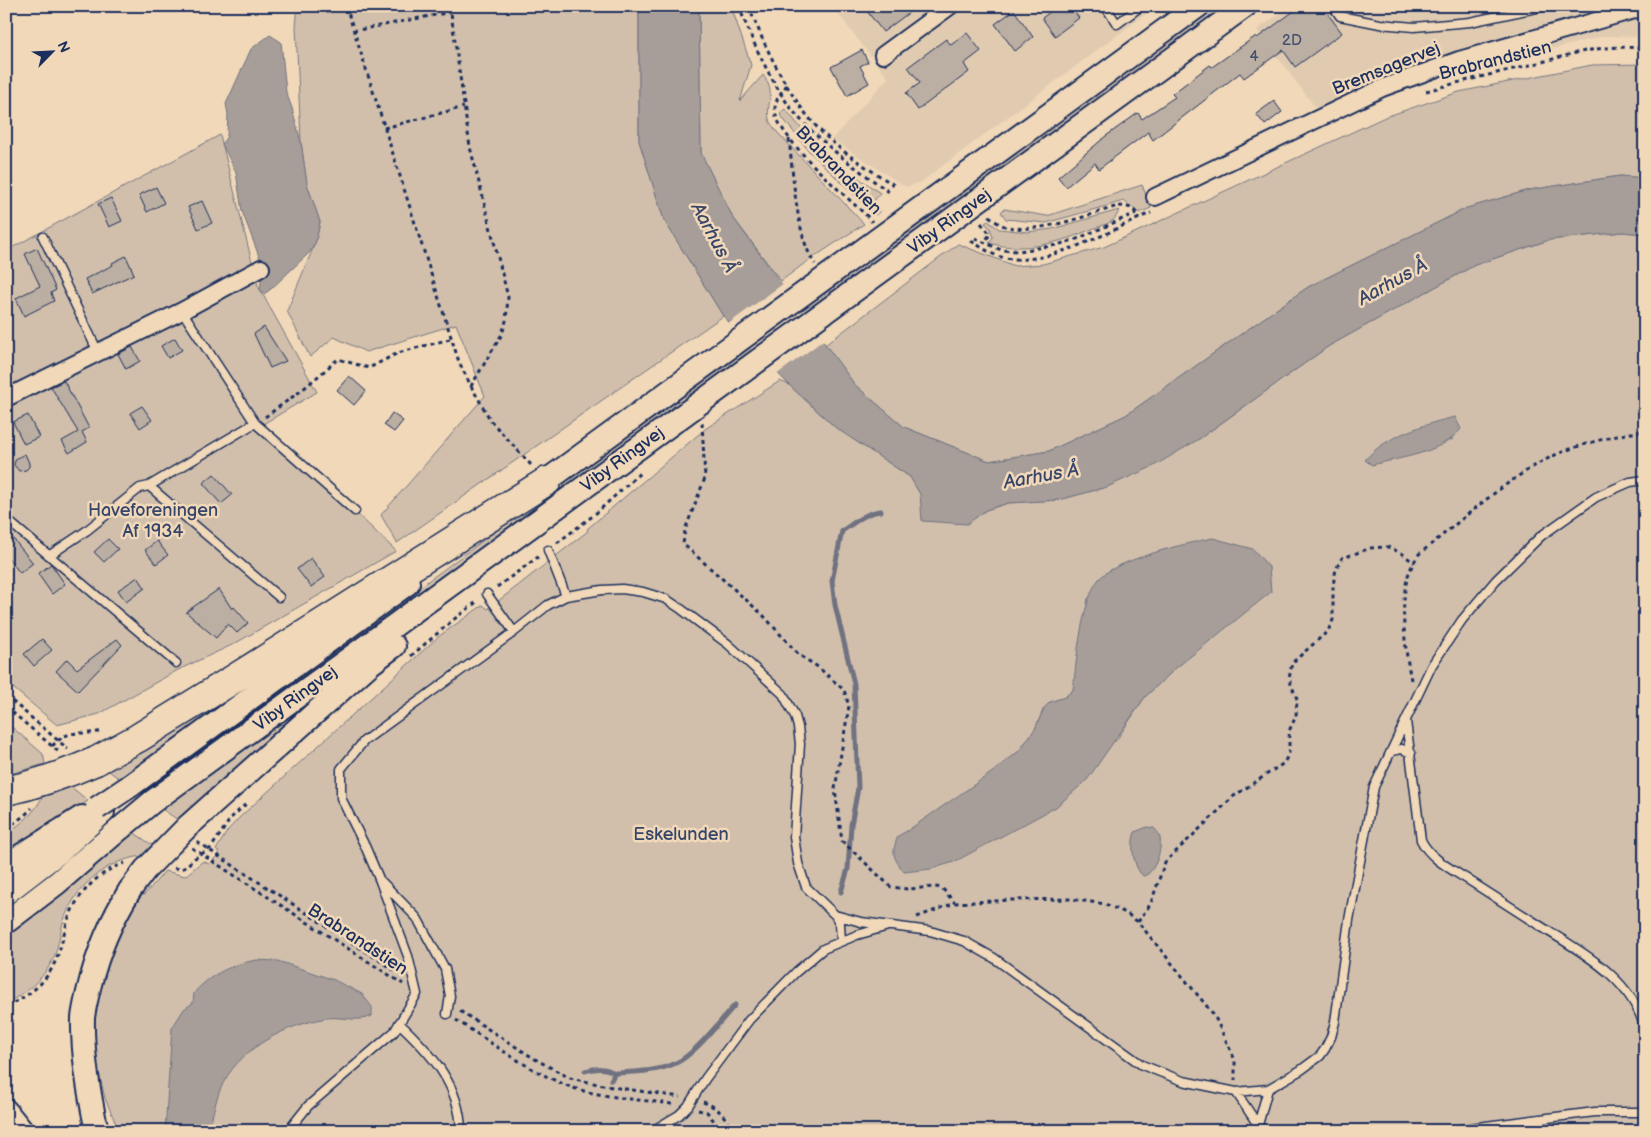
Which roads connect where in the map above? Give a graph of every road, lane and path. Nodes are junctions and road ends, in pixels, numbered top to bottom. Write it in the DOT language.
graph roads {
  1 [pos="346,6"];
  2 [pos="450,6"];
  3 [pos="739,6"];
  4 [pos="749,6"];
  5 [pos="950,6"];
  6 [pos="1105,6"];
  7 [pos="1141,6"];
  8 [pos="1198,6"];
  9 [pos="1245,6"];
  10 [pos="1333,6"];
  11 [pos="1546,6"];
  12 [pos="1643,7"];
  13 [pos="451,12"];
  14 [pos="353,30"];
  15 [pos="1645,49"];
  16 [pos="883,55"];
  17 [pos="787,85"];
  18 [pos="781,92"];
  19 [pos="1423,92"];
  20 [pos="464,107"];
  21 [pos="384,128"];
  22 [pos="789,138"];
  23 [pos="898,187"];
  24 [pos="892,194"];
  25 [pos="1155,204"];
  26 [pos="1136,213"];
  27 [pos="977,214"];
  28 [pos="1139,218"];
  29 [pos="43,237"];
  30 [pos="883,237"];
  31 [pos="975,238"];
  32 [pos="971,241"];
  33 [pos="984,243"];
  34 [pos="262,268"];
  35 [pos="825,279"];
  36 [pos="182,311"];
  37 [pos="450,340"];
  38 [pos="98,352"];
  39 [pos="471,386"];
  40 [pos="6,398"];
  41 [pos="695,407"];
  42 [pos="255,423"];
  43 [pos="671,424"];
  44 [pos="1645,431"];
  45 [pos="644,470"];
  46 [pos="1645,480"];
  47 [pos="547,481"];
  48 [pos="149,486"];
  49 [pos="355,510"];
  50 [pos="6,519"];
  51 [pos="548,550"];
  52 [pos="50,555"];
  53 [pos="1414,563"];
  54 [pos="487,594"];
  55 [pos="566,596"];
  56 [pos="279,597"];
  57 [pos="514,632"];
  58 [pos="409,658"];
  59 [pos="176,663"];
  60 [pos="6,696"];
  61 [pos="1417,697"];
  62 [pos="6,707"];
  63 [pos="1406,721"];
  64 [pos="1391,751"];
  65 [pos="1411,753"];
  66 [pos="84,756"];
  67 [pos="67,757"];
  68 [pos="6,791"];
  69 [pos="251,798"];
  70 [pos="100,810"];
  71 [pos="188,836"];
  72 [pos="209,850"];
  73 [pos="201,854"];
  74 [pos="6,865"];
  75 [pos="380,881"];
  76 [pos="6,893"];
  77 [pos="955,903"];
  78 [pos="835,915"];
  79 [pos="6,922"];
  80 [pos="1138,922"];
  81 [pos="890,926"];
  82 [pos="841,941"];
  83 [pos="415,984"];
  84 [pos="417,994"];
  85 [pos="449,1004"];
  86 [pos="447,1014"];
  87 [pos="399,1023"];
  88 [pos="1645,1029"];
  89 [pos="1268,1089"];
  90 [pos="1236,1092"];
  91 [pos="693,1098"];
  92 [pos="688,1106"];
  93 [pos="6,1111"];
  94 [pos="1645,1112"];
  95 [pos="101,1128"];
  96 [pos="1259,1128"];
  97 [pos="22,1131"];
  98 [pos="288,1131"];
  99 [pos="461,1131"];
  100 [pos="652,1131"];
  101 [pos="722,1131"];
  102 [pos="732,1131"];
  103 [pos="1446,1131"];
  1 -- 14 [label="path"];
  2 -- 13 [label="path"];
  3 -- 18 [label="path, Brabrandstien"];
  4 -- 17 [label="path"];
  5 -- 16 [label="street"];
  6 -- 7 [label="lane"];
  8 -- 30 [label="main road, Viby Ringvej"];
  9 -- 27 [label="main road, Viby Ringvej"];
  10 -- 11 [label="lane"];
  12 -- 25 [label="street, Bremsagervej"];
  13 -- 14 [label="path"];
  13 -- 20 [label="path"];
  14 -- 21 [label="path"];
  15 -- 19 [label="path, Brabrandstien"];
  17 -- 18 [label="path, Brabrandstien"];
  17 -- 23 [label="path"];
  18 -- 22 [label="path, Brabrandstien"];
  18 -- 24 [label="path, Brabrandstien"];
  20 -- 21 [label="path"];
  20 -- 39 [label="path"];
  21 -- 37 [label="path"];
  22 -- 30 [label="path, Brabrandstien"];
  22 -- 35 [label="path"];
  25 -- 28 [label="path"];
  26 -- 27 [label="path"];
  26 -- 28 [label="path"];
  26 -- 33 [label="path"];
  27 -- 33 [label="path"];
  27 -- 41 [label="main road, Viby Ringvej"];
  28 -- 32 [label="path"];
  29 -- 38 [label="lane"];
  30 -- 35 [label="main road, Viby Ringvej"];
  31 -- 33 [label="path"];
  34 -- 36 [label="street"];
  35 -- 47 [label="main road, Viby Ringvej"];
  36 -- 38 [label="street"];
  36 -- 42 [label="lane"];
  37 -- 39 [label="path"];
  37 -- 42 [label="path"];
  38 -- 40 [label="street"];
  39 -- 47 [label="path"];
  41 -- 43 [label="main road, Viby Ringvej"];
  41 -- 77 [label="path"];
  42 -- 48 [label="lane"];
  42 -- 49 [label="lane"];
  43 -- 71 [label="main road"];
  43 -- 79 [label="main road, Viby Ringvej, bridge"];
  44 -- 53 [label="path"];
  45 -- 51 [label="path"];
  46 -- 61 [label="lane"];
  47 -- 66 [label="highway"];
  47 -- 70 [label="main road, Viby Ringvej, bridge"];
  48 -- 52 [label="lane"];
  48 -- 56 [label="lane"];
  50 -- 52 [label="lane"];
  51 -- 54 [label="path"];
  51 -- 55 [label="lane"];
  52 -- 59 [label="lane"];
  53 -- 61 [label="path"];
  53 -- 80 [label="path"];
  54 -- 57 [label="lane"];
  54 -- 58 [label="path"];
  55 -- 57 [label="lane"];
  55 -- 78 [label="lane"];
  57 -- 75 [label="lane"];
  60 -- 66 [label="path"];
  61 -- 63 [label="lane"];
  62 -- 67 [label="path"];
  63 -- 64 [label="lane"];
  63 -- 65 [label="lane"];
  64 -- 65 [label="lane"];
  64 -- 89 [label="lane"];
  65 -- 88 [label="lane"];
  66 -- 68 [label="highway, bridge"];
  69 -- 72 [label="path"];
  70 -- 74 [label="main road"];
  70 -- 76 [label="main road"];
  71 -- 72 [label="path"];
  71 -- 73 [label="path, Brabrandstien"];
  71 -- 95 [label="main road, bridge"];
  72 -- 73 [label="path"];
  72 -- 83 [label="path"];
  73 -- 84 [label="path, Brabrandstien"];
  75 -- 83 [label="lane"];
  75 -- 85 [label="lane"];
  77 -- 80 [label="path"];
  77 -- 81 [label="path"];
  78 -- 81 [label="lane"];
  78 -- 82 [label="lane"];
  80 -- 90 [label="path"];
  81 -- 82 [label="lane"];
  81 -- 90 [label="lane"];
  82 -- 91 [label="lane"];
  83 -- 84 [label="lane"];
  84 -- 87 [label="lane"];
  85 -- 86 [label="lane"];
  85 -- 91 [label="path"];
  86 -- 92 [label="path"];
  87 -- 98 [label="lane"];
  87 -- 99 [label="lane"];
  89 -- 90 [label="lane"];
  89 -- 96 [label="lane"];
  90 -- 96 [label="lane"];
  91 -- 92 [label="lane"];
  91 -- 102 [label="path"];
  92 -- 100 [label="lane"];
  92 -- 101 [label="path"];
  93 -- 97 [label="main road"];
  94 -- 103 [label="lane"];
}
